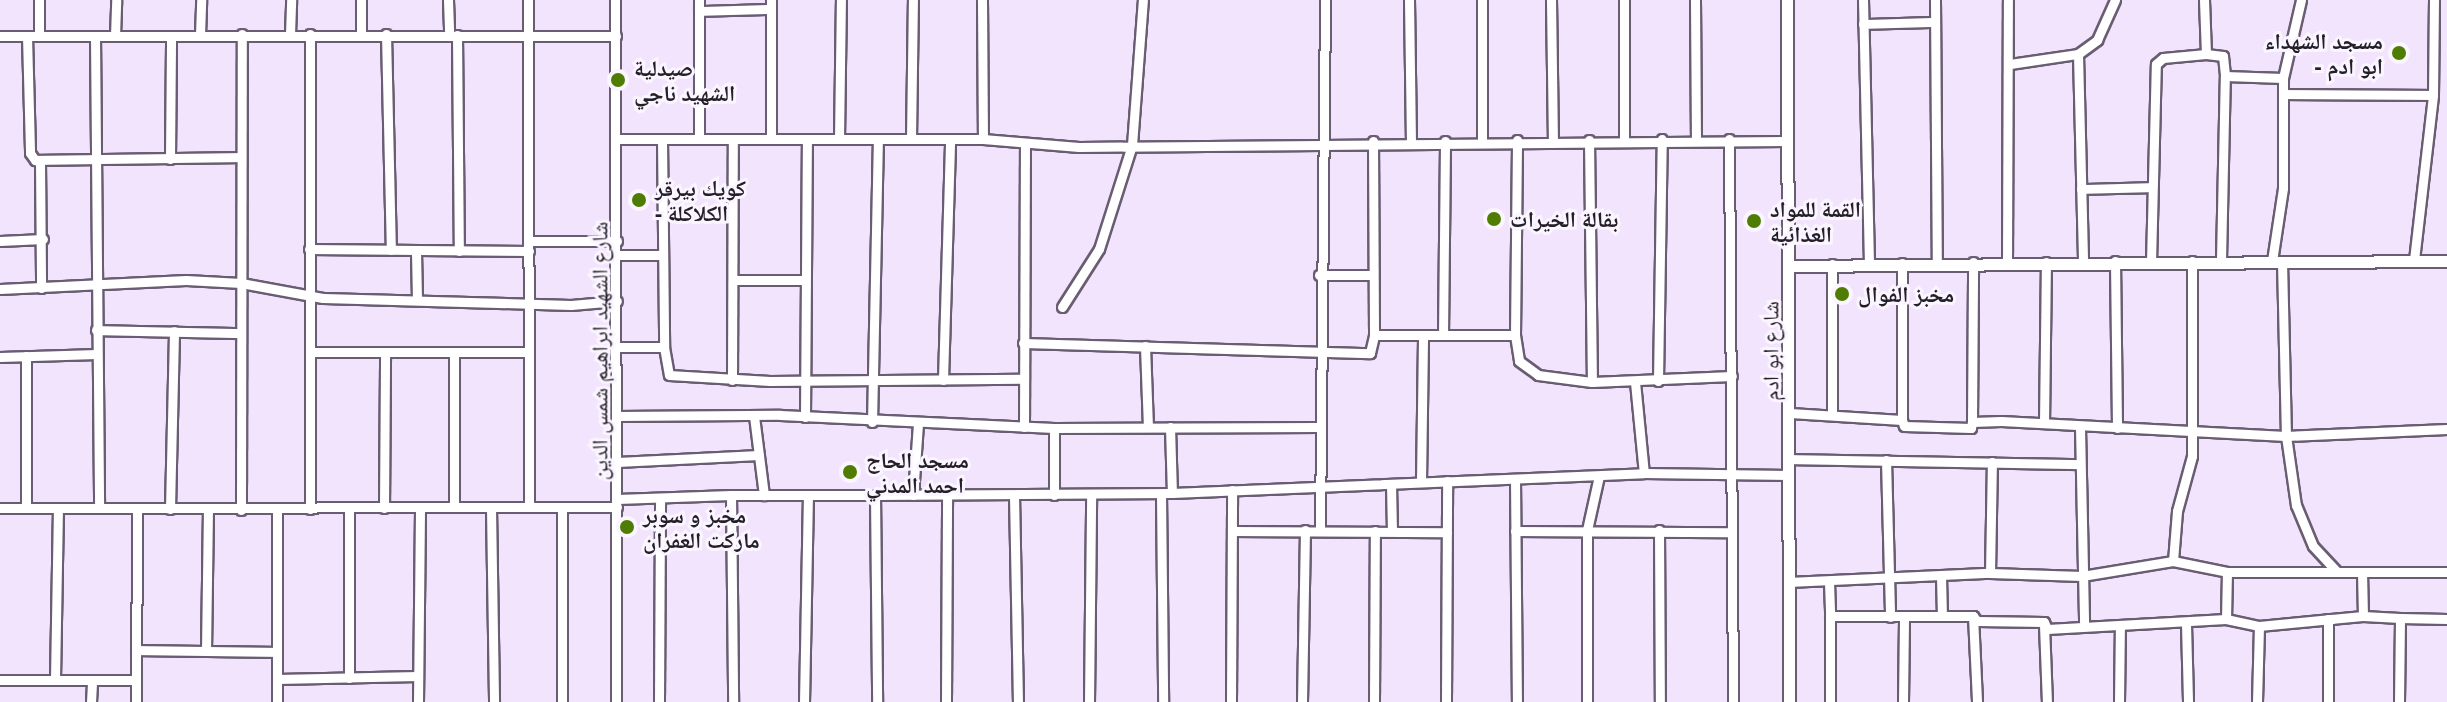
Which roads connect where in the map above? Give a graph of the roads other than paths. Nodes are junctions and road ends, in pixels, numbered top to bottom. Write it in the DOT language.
graph roads {
  1 [pos="39,0"];
  2 [pos="116,0"];
  3 [pos="201,0"];
  4 [pos="291,0"];
  5 [pos="361,0"];
  6 [pos="448,0"];
  7 [pos="528,0"];
  8 [pos="615,0"];
  9 [pos="699,0"];
  10 [pos="841,0"];
  11 [pos="913,0"];
  12 [pos="982,0"];
  13 [pos="1143,0"];
  14 [pos="1325,0"];
  15 [pos="1409,0"];
  16 [pos="1482,0"];
  17 [pos="1551,0"];
  18 [pos="1624,0"];
  19 [pos="1695,0"];
  20 [pos="1787,0"];
  21 [pos="1863,0"];
  22 [pos="1935,0"];
  23 [pos="2008,0"];
  24 [pos="2115,0"];
  25 [pos="2204,0"];
  26 [pos="2301,0"];
  27 [pos="2434,0"];
  28 [pos="771,5"];
  29 [pos="699,11"];
  30 [pos="1935,22"];
  31 [pos="1863,24"];
  32 [pos="242,34"];
  33 [pos="290,34"];
  34 [pos="310,34"];
  35 [pos="361,34"];
  36 [pos="386,34"];
  37 [pos="453,34"];
  38 [pos="200,35"];
  39 [pos="528,35"];
  40 [pos="0,36"];
  41 [pos="27,36"];
  42 [pos="39,36"];
  43 [pos="95,36"];
  44 [pos="115,36"];
  45 [pos="171,36"];
  46 [pos="616,36"];
  47 [pos="2078,54"];
  48 [pos="2206,54"];
  49 [pos="2010,64"];
  50 [pos="2225,76"];
  51 [pos="2283,78"];
  52 [pos="2284,94"];
  53 [pos="2433,95"];
  54 [pos="616,139"];
  55 [pos="662,139"];
  56 [pos="699,139"];
  57 [pos="733,139"];
  58 [pos="771,139"];
  59 [pos="807,139"];
  60 [pos="839,139"];
  61 [pos="911,139"];
  62 [pos="950,139"];
  63 [pos="983,139"];
  64 [pos="1624,139"];
  65 [pos="1662,139"];
  66 [pos="1696,139"];
  67 [pos="1729,139"];
  68 [pos="878,140"];
  69 [pos="1482,140"];
  70 [pos="1517,140"];
  71 [pos="1553,140"];
  72 [pos="1589,140"];
  73 [pos="1320,141"];
  74 [pos="1373,141"];
  75 [pos="1445,141"];
  76 [pos="1787,141"];
  77 [pos="1411,142"];
  78 [pos="1025,143"];
  79 [pos="1132,145"];
  80 [pos="241,157"];
  81 [pos="170,159"];
  82 [pos="98,161"];
  83 [pos="40,162"];
  84 [pos="2152,187"];
  85 [pos="2081,189"];
  86 [pos="43,239"];
  87 [pos="0,241"];
  88 [pos="617,241"];
  89 [pos="529,246"];
  90 [pos="309,249"];
  91 [pos="391,250"];
  92 [pos="416,251"];
  93 [pos="459,251"];
  94 [pos="617,255"];
  95 [pos="663,255"];
  96 [pos="2221,260"];
  97 [pos="2414,260"];
  98 [pos="2115,261"];
  99 [pos="2192,261"];
  100 [pos="2277,261"];
  101 [pos="2447,261"];
  102 [pos="1937,262"];
  103 [pos="1973,262"];
  104 [pos="2007,262"];
  105 [pos="2046,262"];
  106 [pos="2083,262"];
  107 [pos="1869,263"];
  108 [pos="1902,263"];
  109 [pos="2151,263"];
  110 [pos="1832,264"];
  111 [pos="1789,266"];
  112 [pos="1319,275"];
  113 [pos="1373,275"];
  114 [pos="733,280"];
  115 [pos="804,280"];
  116 [pos="241,283"];
  117 [pos="95,284"];
  118 [pos="41,288"];
  119 [pos="0,289"];
  120 [pos="309,297"];
  121 [pos="417,300"];
  122 [pos="617,301"];
  123 [pos="529,304"];
  124 [pos="1062,307"];
  125 [pos="96,330"];
  126 [pos="174,331"];
  127 [pos="241,333"];
  128 [pos="1374,335"];
  129 [pos="1423,335"];
  130 [pos="1443,335"];
  131 [pos="1515,335"];
  132 [pos="1023,343"];
  133 [pos="1145,346"];
  134 [pos="618,347"];
  135 [pos="664,347"];
  136 [pos="1319,349"];
  137 [pos="311,352"];
  138 [pos="385,352"];
  139 [pos="454,352"];
  140 [pos="529,352"];
  141 [pos="97,354"];
  142 [pos="26,356"];
  143 [pos="0,357"];
  144 [pos="1732,376"];
  145 [pos="804,379"];
  146 [pos="1023,379"];
  147 [pos="732,380"];
  148 [pos="872,380"];
  149 [pos="943,380"];
  150 [pos="1658,381"];
  151 [pos="1592,382"];
  152 [pos="1635,382"];
  153 [pos="1790,413"];
  154 [pos="1832,414"];
  155 [pos="617,416"];
  156 [pos="754,416"];
  157 [pos="805,417"];
  158 [pos="1902,420"];
  159 [pos="872,422"];
  160 [pos="1972,422"];
  161 [pos="2044,423"];
  162 [pos="918,424"];
  163 [pos="1024,427"];
  164 [pos="1148,427"];
  165 [pos="1170,427"];
  166 [pos="1320,427"];
  167 [pos="2080,427"];
  168 [pos="1054,428"];
  169 [pos="2117,428"];
  170 [pos="2194,428"];
  171 [pos="2447,429"];
  172 [pos="2286,436"];
  173 [pos="759,455"];
  174 [pos="1789,459"];
  175 [pos="1886,460"];
  176 [pos="617,462"];
  177 [pos="1992,462"];
  178 [pos="2080,464"];
  179 [pos="1644,473"];
  180 [pos="1730,474"];
  181 [pos="1789,475"];
  182 [pos="1599,476"];
  183 [pos="1515,479"];
  184 [pos="1447,481"];
  185 [pos="1421,482"];
  186 [pos="1391,484"];
  187 [pos="1320,487"];
  188 [pos="1232,490"];
  189 [pos="1166,494"];
  190 [pos="731,495"];
  191 [pos="764,495"];
  192 [pos="808,495"];
  193 [pos="875,495"];
  194 [pos="913,495"];
  195 [pos="1014,495"];
  196 [pos="1054,495"];
  197 [pos="1091,495"];
  198 [pos="947,496"];
  199 [pos="660,498"];
  200 [pos="617,503"];
  201 [pos="454,507"];
  202 [pos="529,507"];
  203 [pos="562,507"];
  204 [pos="0,508"];
  205 [pos="26,508"];
  206 [pos="58,508"];
  207 [pos="99,508"];
  208 [pos="349,508"];
  209 [pos="384,508"];
  210 [pos="420,508"];
  211 [pos="491,508"];
  212 [pos="137,509"];
  213 [pos="170,509"];
  214 [pos="310,509"];
  215 [pos="208,510"];
  216 [pos="241,510"];
  217 [pos="277,510"];
  218 [pos="1305,530"];
  219 [pos="1320,530"];
  220 [pos="1587,530"];
  221 [pos="1659,530"];
  222 [pos="1232,531"];
  223 [pos="1375,531"];
  224 [pos="1392,531"];
  225 [pos="1515,531"];
  226 [pos="1447,532"];
  227 [pos="1730,532"];
  228 [pos="2173,561"];
  229 [pos="2336,571"];
  230 [pos="2227,572"];
  231 [pos="2362,572"];
  232 [pos="2447,572"];
  233 [pos="1990,573"];
  234 [pos="1941,576"];
  235 [pos="2082,576"];
  236 [pos="1890,580"];
  237 [pos="1788,582"];
  238 [pos="1829,582"];
  239 [pos="1830,616"];
  240 [pos="1942,616"];
  241 [pos="1973,616"];
  242 [pos="2363,616"];
  243 [pos="1890,617"];
  244 [pos="1904,617"];
  245 [pos="2400,618"];
  246 [pos="2226,619"];
  247 [pos="2328,619"];
  248 [pos="2447,619"];
  249 [pos="2044,622"];
  250 [pos="2186,624"];
  251 [pos="2120,625"];
  252 [pos="2084,626"];
  253 [pos="2259,626"];
  254 [pos="136,650"];
  255 [pos="206,651"];
  256 [pos="277,652"];
  257 [pos="418,676"];
  258 [pos="349,678"];
  259 [pos="55,679"];
  260 [pos="277,679"];
  261 [pos="0,680"];
  262 [pos="92,680"];
  263 [pos="136,680"];
  264 [pos="91,702"];
  265 [pos="136,702"];
  266 [pos="277,702"];
  267 [pos="418,702"];
  268 [pos="494,702"];
  269 [pos="562,702"];
  270 [pos="616,702"];
  271 [pos="659,702"];
  272 [pos="733,702"];
  273 [pos="804,702"];
  274 [pos="877,702"];
  275 [pos="946,702"];
  276 [pos="1018,702"];
  277 [pos="1089,702"];
  278 [pos="1163,702"];
  279 [pos="1231,702"];
  280 [pos="1302,702"];
  281 [pos="1374,702"];
  282 [pos="1446,702"];
  283 [pos="1517,702"];
  284 [pos="1587,702"];
  285 [pos="1660,702"];
  286 [pos="1733,702"];
  287 [pos="1789,702"];
  288 [pos="1830,702"];
  289 [pos="1903,702"];
  290 [pos="1977,702"];
  291 [pos="2047,702"];
  292 [pos="2119,702"];
  293 [pos="2188,702"];
  294 [pos="2257,702"];
  295 [pos="2328,702"];
  296 [pos="2399,702"];
  1 -- 42 [label="street"];
  2 -- 44 [label="street"];
  3 -- 38 [label="street"];
  4 -- 33 [label="street"];
  5 -- 35 [label="street"];
  6 -- 37 [label="street"];
  7 -- 39 [label="street"];
  8 -- 46 [label="street, شارع الشهيد ابراهيم شمس الدين"];
  9 -- 29 [label="street"];
  10 -- 60 [label="street"];
  11 -- 61 [label="street"];
  12 -- 63 [label="street"];
  13 -- 79 [label="street"];
  14 -- 73 [label="street"];
  15 -- 77 [label="street"];
  16 -- 69 [label="street"];
  17 -- 71 [label="street"];
  18 -- 64 [label="street"];
  19 -- 66 [label="street"];
  20 -- 76 [label="street, شارع ابو ادم"];
  21 -- 31 [label="street"];
  22 -- 30 [label="street"];
  23 -- 49 [label="street"];
  24 -- 47 [label="street"];
  25 -- 48 [label="street"];
  26 -- 51 [label="street"];
  27 -- 53 [label="street"];
  28 -- 29 [label="street"];
  28 -- 58 [label="street"];
  29 -- 56 [label="street"];
  30 -- 31 [label="street"];
  30 -- 102 [label="street"];
  31 -- 107 [label="street"];
  32 -- 33 [label="street"];
  32 -- 38 [label="street"];
  32 -- 80 [label="street"];
  33 -- 34 [label="street"];
  34 -- 35 [label="street"];
  34 -- 90 [label="street"];
  35 -- 36 [label="street"];
  36 -- 37 [label="street"];
  36 -- 91 [label="street"];
  37 -- 39 [label="street"];
  37 -- 93 [label="street"];
  38 -- 45 [label="street"];
  39 -- 46 [label="street"];
  39 -- 89 [label="street"];
  40 -- 41 [label="street"];
  41 -- 42 [label="street"];
  41 -- 83 [label="street"];
  42 -- 43 [label="street"];
  43 -- 44 [label="street"];
  43 -- 82 [label="street"];
  44 -- 45 [label="street"];
  45 -- 81 [label="street"];
  46 -- 54 [label="street, شارع الشهيد ابراهيم شمس الدين"];
  47 -- 49 [label="street"];
  47 -- 85 [label="street"];
  48 -- 50 [label="street"];
  48 -- 84 [label="street"];
  49 -- 104 [label="street"];
  50 -- 51 [label="street"];
  50 -- 96 [label="street"];
  51 -- 52 [label="street"];
  52 -- 53 [label="street"];
  52 -- 100 [label="street"];
  53 -- 97 [label="street"];
  54 -- 55 [label="street"];
  54 -- 88 [label="street, شارع الشهيد ابراهيم شمس الدين"];
  55 -- 56 [label="street"];
  55 -- 95 [label="street"];
  56 -- 57 [label="street"];
  57 -- 58 [label="street"];
  57 -- 114 [label="street"];
  58 -- 59 [label="street"];
  59 -- 60 [label="street"];
  59 -- 115 [label="street"];
  60 -- 68 [label="street"];
  61 -- 62 [label="street"];
  61 -- 68 [label="street"];
  62 -- 63 [label="street"];
  62 -- 149 [label="street"];
  63 -- 78 [label="street"];
  64 -- 65 [label="street"];
  64 -- 72 [label="street"];
  65 -- 66 [label="street"];
  65 -- 150 [label="street"];
  66 -- 67 [label="street"];
  67 -- 76 [label="street"];
  67 -- 144 [label="street"];
  68 -- 148 [label="street"];
  69 -- 70 [label="street"];
  69 -- 75 [label="street"];
  70 -- 71 [label="street"];
  70 -- 131 [label="street"];
  71 -- 72 [label="street"];
  72 -- 151 [label="street"];
  73 -- 74 [label="street"];
  73 -- 79 [label="street"];
  73 -- 112 [label="street"];
  74 -- 77 [label="street"];
  74 -- 113 [label="street"];
  75 -- 77 [label="street"];
  75 -- 130 [label="street"];
  76 -- 111 [label="street, شارع ابو ادم"];
  78 -- 79 [label="street"];
  78 -- 132 [label="street"];
  79 -- 124 [label="street"];
  80 -- 81 [label="street"];
  80 -- 116 [label="street"];
  81 -- 82 [label="street"];
  82 -- 83 [label="street"];
  82 -- 117 [label="street"];
  83 -- 86 [label="street"];
  84 -- 85 [label="street"];
  84 -- 109 [label="street"];
  85 -- 106 [label="street"];
  86 -- 87 [label="street"];
  86 -- 118 [label="street"];
  88 -- 89 [label="street"];
  88 -- 94 [label="street, شارع الشهيد ابراهيم شمس الدين"];
  89 -- 93 [label="street"];
  89 -- 123 [label="street"];
  90 -- 91 [label="street"];
  90 -- 120 [label="street"];
  91 -- 92 [label="street"];
  92 -- 93 [label="street"];
  92 -- 121 [label="street"];
  94 -- 95 [label="street"];
  94 -- 122 [label="street, شارع الشهيد ابراهيم شمس الدين"];
  95 -- 135 [label="street"];
  96 -- 99 [label="street"];
  96 -- 100 [label="street"];
  97 -- 100 [label="street"];
  97 -- 101 [label="street"];
  98 -- 106 [label="street"];
  98 -- 109 [label="street"];
  98 -- 169 [label="street"];
  99 -- 109 [label="street"];
  99 -- 170 [label="street"];
  100 -- 172 [label="street"];
  102 -- 103 [label="street"];
  102 -- 108 [label="street"];
  103 -- 104 [label="street"];
  103 -- 160 [label="street"];
  104 -- 105 [label="street"];
  105 -- 106 [label="street"];
  105 -- 161 [label="street"];
  107 -- 108 [label="street"];
  107 -- 110 [label="street"];
  108 -- 158 [label="street"];
  110 -- 111 [label="street"];
  110 -- 154 [label="street"];
  111 -- 153 [label="street, شارع ابو ادم"];
  112 -- 113 [label="street"];
  112 -- 136 [label="street"];
  113 -- 128 [label="street"];
  114 -- 115 [label="street"];
  114 -- 147 [label="street"];
  115 -- 145 [label="street"];
  116 -- 117 [label="street"];
  116 -- 120 [label="street"];
  116 -- 127 [label="street"];
  117 -- 118 [label="street"];
  117 -- 125 [label="street"];
  118 -- 119 [label="street"];
  120 -- 121 [label="street"];
  120 -- 137 [label="street"];
  121 -- 123 [label="street"];
  122 -- 123 [label="street"];
  122 -- 134 [label="street, شارع الشهيد ابراهيم شمس الدين"];
  123 -- 140 [label="street"];
  125 -- 126 [label="street"];
  125 -- 141 [label="street"];
  126 -- 127 [label="street"];
  126 -- 213 [label="street"];
  127 -- 216 [label="street"];
  128 -- 129 [label="street"];
  128 -- 136 [label="street"];
  129 -- 130 [label="street"];
  129 -- 185 [label="street"];
  130 -- 131 [label="street"];
  131 -- 151 [label="street"];
  132 -- 133 [label="street"];
  132 -- 146 [label="street"];
  133 -- 136 [label="street"];
  133 -- 164 [label="street"];
  134 -- 135 [label="street"];
  134 -- 155 [label="street, شارع الشهيد ابراهيم شمس الدين"];
  135 -- 147 [label="street"];
  136 -- 166 [label="street"];
  137 -- 138 [label="street"];
  137 -- 214 [label="street"];
  138 -- 139 [label="street"];
  138 -- 209 [label="street"];
  139 -- 140 [label="street"];
  139 -- 201 [label="street"];
  140 -- 202 [label="street"];
  141 -- 142 [label="street"];
  141 -- 207 [label="street"];
  142 -- 143 [label="street"];
  142 -- 205 [label="street"];
  144 -- 150 [label="street"];
  144 -- 180 [label="street"];
  145 -- 147 [label="street"];
  145 -- 148 [label="street"];
  145 -- 157 [label="street"];
  146 -- 149 [label="street"];
  146 -- 163 [label="street"];
  148 -- 149 [label="street"];
  148 -- 159 [label="street"];
  150 -- 152 [label="street"];
  151 -- 152 [label="street"];
  152 -- 179 [label="street"];
  153 -- 154 [label="street"];
  153 -- 174 [label="street, شارع ابو ادم"];
  154 -- 158 [label="street"];
  155 -- 156 [label="street"];
  155 -- 176 [label="street, شارع الشهيد ابراهيم شمس الدين"];
  156 -- 157 [label="street"];
  156 -- 173 [label="street"];
  157 -- 159 [label="street"];
  158 -- 160 [label="street"];
  159 -- 162 [label="street"];
  160 -- 161 [label="street"];
  161 -- 167 [label="street"];
  162 -- 163 [label="street"];
  162 -- 194 [label="street"];
  163 -- 168 [label="street"];
  164 -- 165 [label="street"];
  164 -- 168 [label="street"];
  165 -- 166 [label="street"];
  165 -- 189 [label="street"];
  166 -- 187 [label="street"];
  167 -- 169 [label="street"];
  167 -- 178 [label="street"];
  168 -- 196 [label="street"];
  169 -- 170 [label="street"];
  170 -- 172 [label="street"];
  170 -- 228 [label="street"];
  171 -- 172 [label="street"];
  172 -- 229 [label="street"];
  173 -- 176 [label="street"];
  173 -- 191 [label="street"];
  174 -- 175 [label="street"];
  174 -- 181 [label="street, شارع ابو ادم"];
  175 -- 177 [label="street"];
  175 -- 236 [label="street"];
  176 -- 200 [label="street, شارع الشهيد ابراهيم شمس الدين"];
  177 -- 178 [label="street"];
  177 -- 233 [label="street"];
  178 -- 235 [label="street"];
  179 -- 180 [label="street"];
  179 -- 182 [label="street"];
  180 -- 181 [label="street"];
  180 -- 227 [label="street"];
  181 -- 237 [label="street, شارع ابو ادم"];
  182 -- 183 [label="street"];
  182 -- 220 [label="street"];
  183 -- 184 [label="street"];
  183 -- 225 [label="street"];
  184 -- 185 [label="street"];
  184 -- 226 [label="street"];
  185 -- 186 [label="street"];
  186 -- 187 [label="street"];
  186 -- 224 [label="street"];
  187 -- 188 [label="street"];
  187 -- 219 [label="street"];
  188 -- 189 [label="street"];
  188 -- 222 [label="street"];
  189 -- 197 [label="street"];
  189 -- 278 [label="street"];
  190 -- 191 [label="street"];
  190 -- 199 [label="street"];
  190 -- 272 [label="street"];
  191 -- 192 [label="street"];
  192 -- 193 [label="street"];
  192 -- 273 [label="street"];
  193 -- 194 [label="street"];
  193 -- 274 [label="street"];
  194 -- 198 [label="street"];
  195 -- 196 [label="street"];
  195 -- 198 [label="street"];
  195 -- 276 [label="street"];
  196 -- 197 [label="street"];
  197 -- 277 [label="street"];
  198 -- 275 [label="street"];
  199 -- 200 [label="street"];
  199 -- 271 [label="street"];
  200 -- 203 [label="street"];
  200 -- 270 [label="street, شارع الشهيد ابراهيم شمس الدين"];
  201 -- 210 [label="street"];
  201 -- 211 [label="street"];
  202 -- 203 [label="street"];
  202 -- 211 [label="street"];
  203 -- 269 [label="street"];
  204 -- 205 [label="street"];
  205 -- 206 [label="street"];
  206 -- 207 [label="street"];
  206 -- 259 [label="street"];
  207 -- 212 [label="street"];
  208 -- 209 [label="street"];
  208 -- 214 [label="street"];
  208 -- 258 [label="street"];
  209 -- 210 [label="street"];
  210 -- 257 [label="street"];
  211 -- 268 [label="street"];
  212 -- 213 [label="street"];
  212 -- 254 [label="street"];
  213 -- 215 [label="street"];
  214 -- 217 [label="street"];
  215 -- 216 [label="street"];
  215 -- 255 [label="street"];
  216 -- 217 [label="street"];
  217 -- 256 [label="street"];
  218 -- 219 [label="street"];
  218 -- 222 [label="street"];
  218 -- 280 [label="street"];
  219 -- 223 [label="street"];
  220 -- 221 [label="street"];
  220 -- 225 [label="street"];
  220 -- 284 [label="street"];
  221 -- 227 [label="street"];
  221 -- 285 [label="street"];
  222 -- 279 [label="street"];
  223 -- 224 [label="street"];
  223 -- 281 [label="street"];
  224 -- 226 [label="street"];
  225 -- 283 [label="street"];
  226 -- 282 [label="street"];
  227 -- 286 [label="street"];
  228 -- 230 [label="street"];
  228 -- 235 [label="street"];
  229 -- 230 [label="street"];
  229 -- 231 [label="street"];
  230 -- 246 [label="street"];
  231 -- 232 [label="street"];
  231 -- 242 [label="street"];
  233 -- 234 [label="street"];
  233 -- 235 [label="street"];
  234 -- 236 [label="street"];
  234 -- 240 [label="street"];
  235 -- 252 [label="street"];
  236 -- 238 [label="street"];
  236 -- 243 [label="street"];
  237 -- 238 [label="street"];
  237 -- 287 [label="street, شارع ابو ادم"];
  238 -- 239 [label="street"];
  239 -- 243 [label="street"];
  239 -- 288 [label="street"];
  240 -- 241 [label="street"];
  240 -- 244 [label="street"];
  241 -- 249 [label="street"];
  241 -- 290 [label="street"];
  242 -- 245 [label="street"];
  242 -- 247 [label="street"];
  243 -- 244 [label="street"];
  244 -- 289 [label="street"];
  245 -- 248 [label="street"];
  245 -- 296 [label="street"];
  246 -- 250 [label="street"];
  246 -- 253 [label="street"];
  247 -- 253 [label="street"];
  247 -- 295 [label="street"];
  249 -- 252 [label="street"];
  249 -- 291 [label="street"];
  250 -- 251 [label="street"];
  250 -- 293 [label="street"];
  251 -- 252 [label="street"];
  251 -- 292 [label="street"];
  253 -- 294 [label="street"];
  254 -- 255 [label="street"];
  254 -- 263 [label="street"];
  255 -- 256 [label="street"];
  256 -- 260 [label="street"];
  257 -- 258 [label="street"];
  257 -- 267 [label="street"];
  258 -- 260 [label="street"];
  259 -- 261 [label="street"];
  259 -- 262 [label="street"];
  260 -- 266 [label="street"];
  262 -- 263 [label="street"];
  262 -- 264 [label="street"];
  263 -- 265 [label="street"];
}
